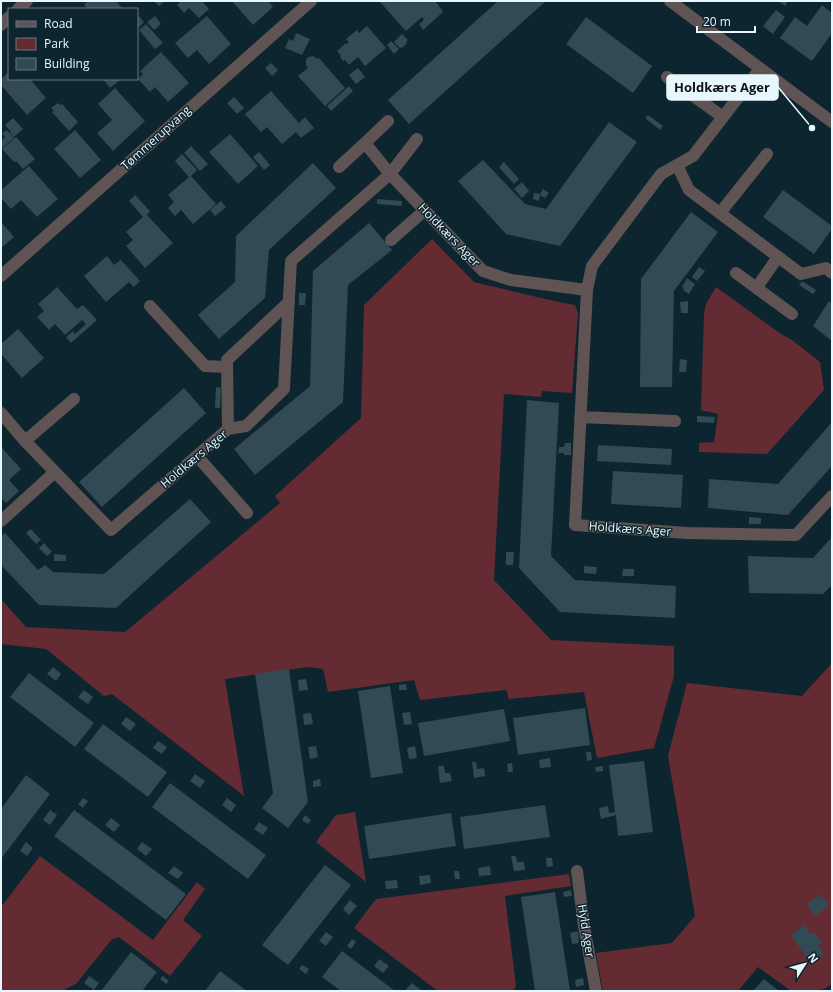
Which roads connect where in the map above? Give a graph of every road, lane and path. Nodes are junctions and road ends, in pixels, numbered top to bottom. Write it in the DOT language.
graph roads {
  1 [pos="28,1"];
  2 [pos="311,1"];
  3 [pos="670,1"];
  4 [pos="19,8"];
  5 [pos="760,69"];
  6 [pos="667,77"];
  7 [pos="723,117"];
  8 [pos="388,121"];
  9 [pos="832,122"];
  10 [pos="417,139"];
  11 [pos="365,143"];
  12 [pos="766,154"];
  13 [pos="677,165"];
  14 [pos="339,167"];
  15 [pos="390,174"];
  16 [pos="425,210"];
  17 [pos="720,214"];
  18 [pos="391,240"];
  19 [pos="778,257"];
  20 [pos="736,273"];
  21 [pos="832,273"];
  22 [pos="1,276"];
  23 [pos="756,287"];
  24 [pos="587,290"];
  25 [pos="289,302"];
  26 [pos="150,306"];
  27 [pos="792,314"];
  28 [pos="227,367"];
  29 [pos="74,399"];
  30 [pos="1,413"];
  31 [pos="580,417"];
  32 [pos="675,421"];
  33 [pos="228,429"];
  34 [pos="25,441"];
  35 [pos="197,456"];
  36 [pos="55,472"];
  37 [pos="832,496"];
  38 [pos="247,513"];
  39 [pos="1,520"];
  40 [pos="577,871"];
  41 [pos="596,991"];
  1 -- 4 [label="street"];
  2 -- 22 [label="street, Tømmerupvang"];
  3 -- 5 [label="street"];
  5 -- 7 [label="street, Holdkærs Ager"];
  5 -- 9 [label="street"];
  6 -- 7 [label="street"];
  7 -- 13 [label="street, Holdkærs Ager"];
  8 -- 11 [label="street"];
  10 -- 15 [label="street, Holdkærs Ager"];
  11 -- 14 [label="street"];
  11 -- 15 [label="street"];
  12 -- 17 [label="street"];
  13 -- 17 [label="street"];
  13 -- 24 [label="street, Holdkærs Ager"];
  15 -- 16 [label="street, Holdkærs Ager"];
  15 -- 25 [label="street, Holdkærs Ager"];
  16 -- 18 [label="street"];
  16 -- 24 [label="street, Holdkærs Ager"];
  17 -- 19 [label="street"];
  19 -- 21 [label="street"];
  19 -- 23 [label="street"];
  20 -- 23 [label="street"];
  23 -- 27 [label="street"];
  24 -- 31 [label="street, Holdkærs Ager"];
  25 -- 28 [label="street"];
  25 -- 33 [label="street, Holdkærs Ager"];
  26 -- 28 [label="street"];
  28 -- 33 [label="street"];
  29 -- 34 [label="street"];
  30 -- 34 [label="street"];
  31 -- 32 [label="street"];
  31 -- 37 [label="street, Holdkærs Ager"];
  33 -- 35 [label="street, Holdkærs Ager"];
  34 -- 36 [label="street, Holdkærs Ager"];
  35 -- 36 [label="street, Holdkærs Ager"];
  35 -- 38 [label="street"];
  36 -- 39 [label="street"];
  40 -- 41 [label="street, Hyld Ager"];
}
